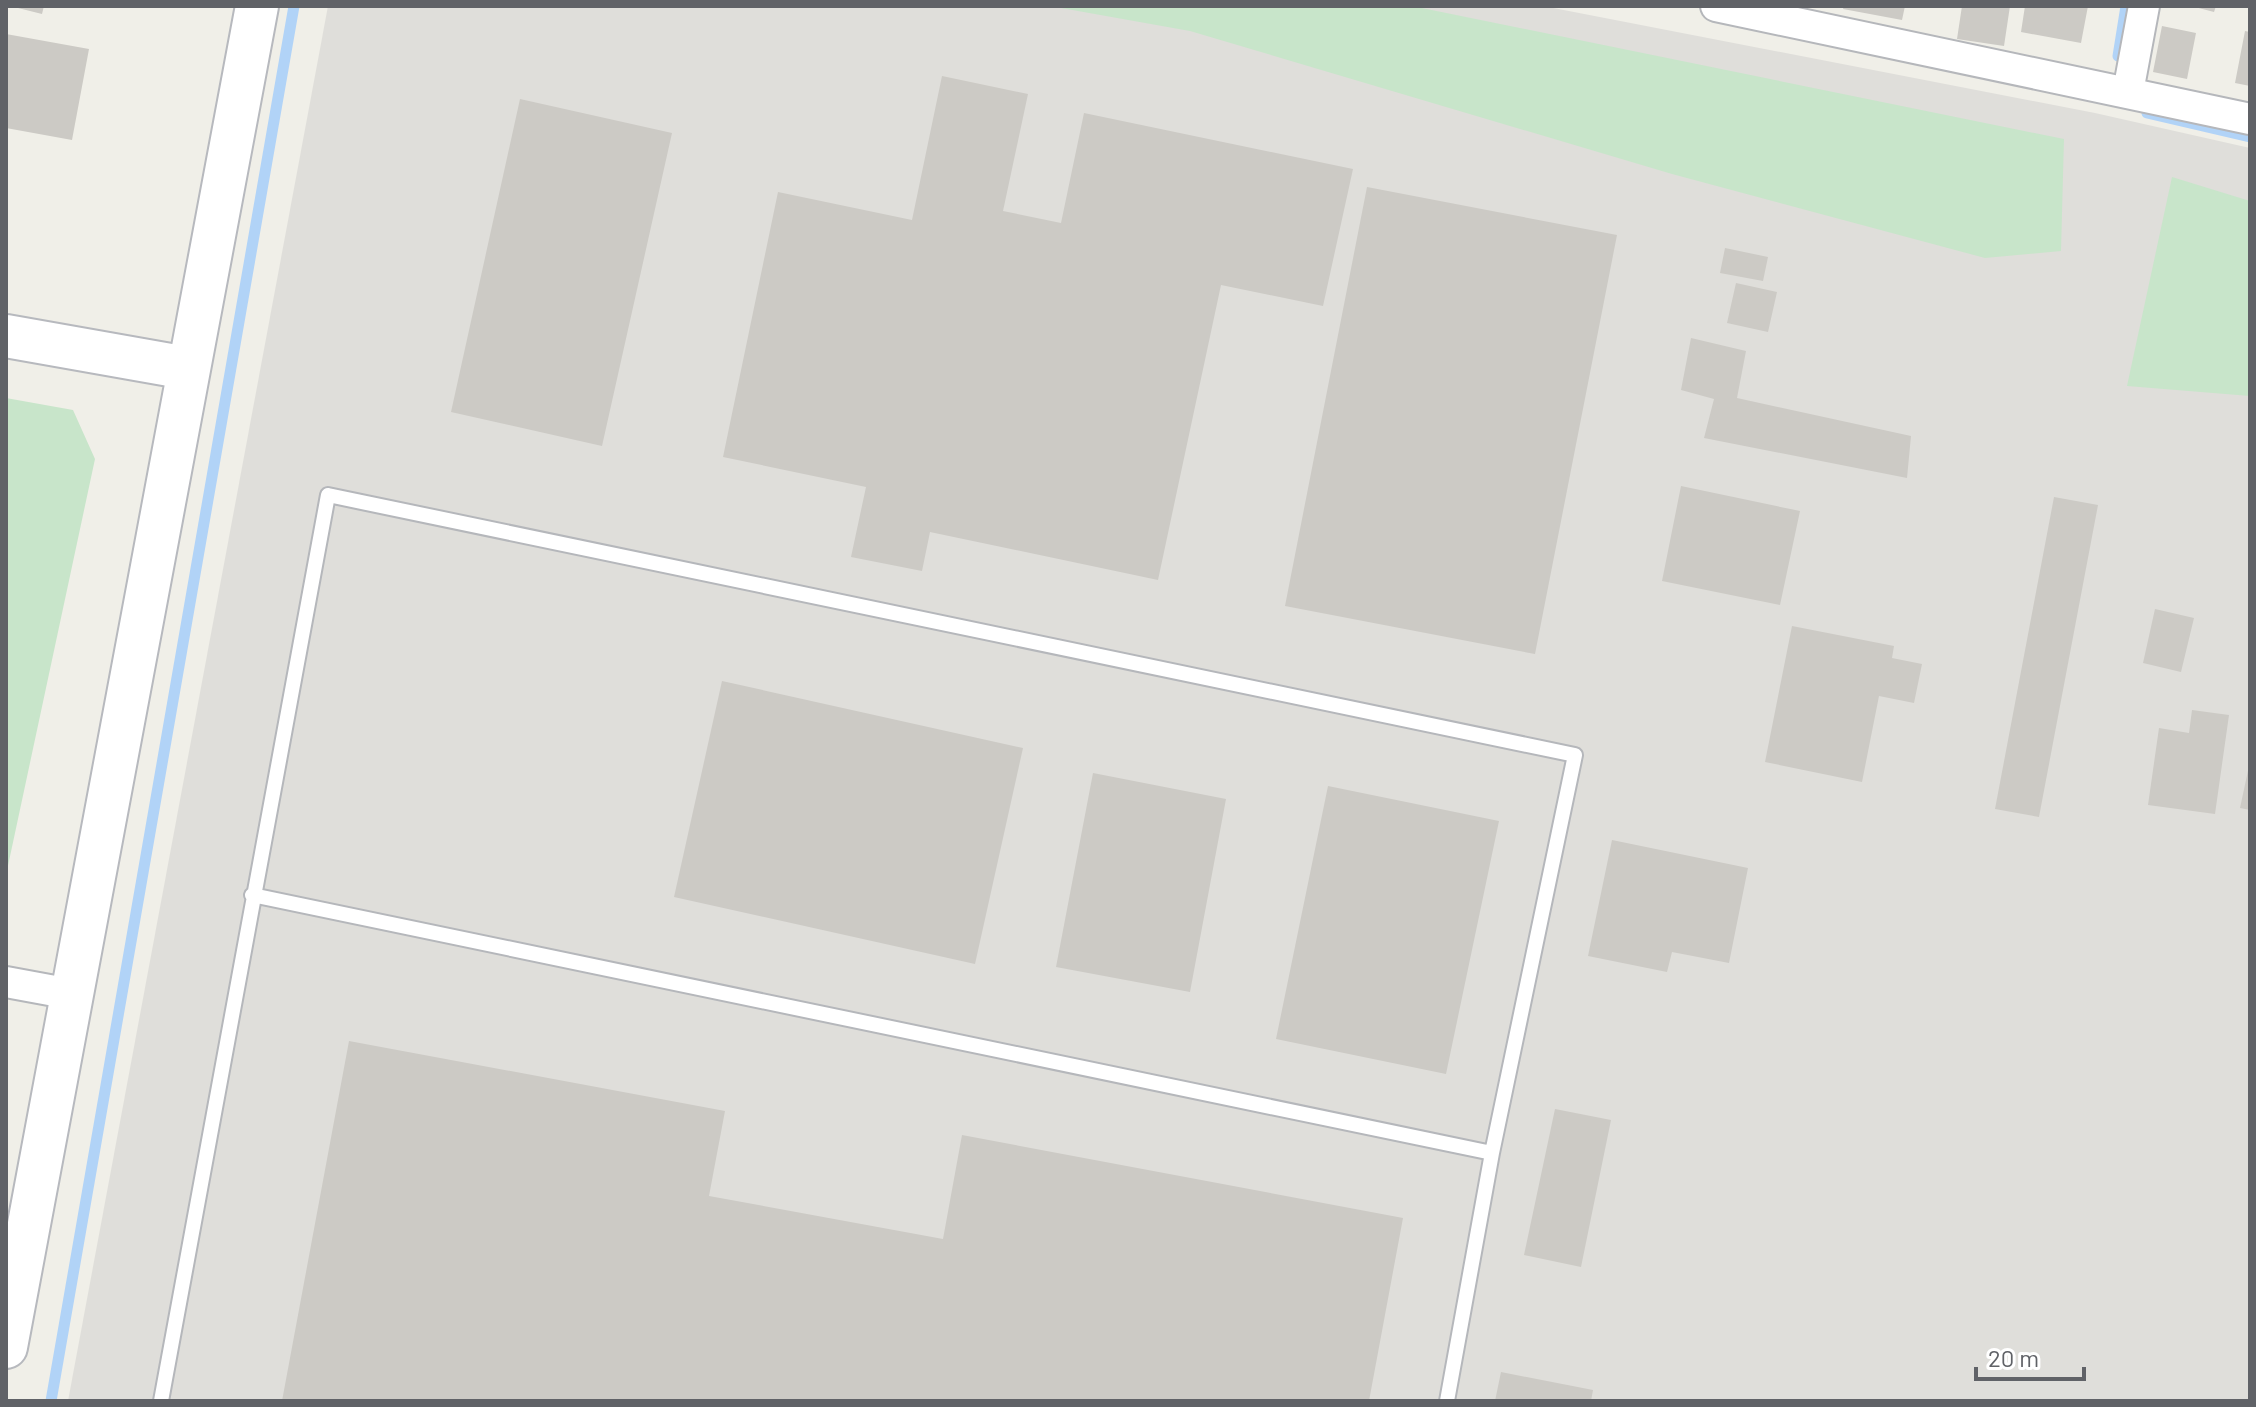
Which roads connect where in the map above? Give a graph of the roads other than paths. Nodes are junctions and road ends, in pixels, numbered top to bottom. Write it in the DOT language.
graph roads {
  1 [pos="257,6"];
  2 [pos="1716,6"];
  3 [pos="2144,6"];
  4 [pos="2128,92"];
  5 [pos="2250,119"];
  6 [pos="6,336"];
  7 [pos="187,368"];
  8 [pos="252,895"];
  9 [pos="6,982"];
  10 [pos="71,994"];
  11 [pos="1492,1153"];
  12 [pos="6,1347"];
  13 [pos="161,1401"];
  14 [pos="1447,1401"];
  1 -- 7 [label="street"];
  2 -- 4 [label="street"];
  3 -- 4 [label="street"];
  4 -- 5 [label="street"];
  6 -- 7 [label="street"];
  7 -- 10 [label="street"];
  8 -- 11 [label="lane"];
  8 -- 11 [label="lane"];
  8 -- 13 [label="lane"];
  9 -- 10 [label="street"];
  10 -- 12 [label="street"];
  11 -- 14 [label="lane"];
}
